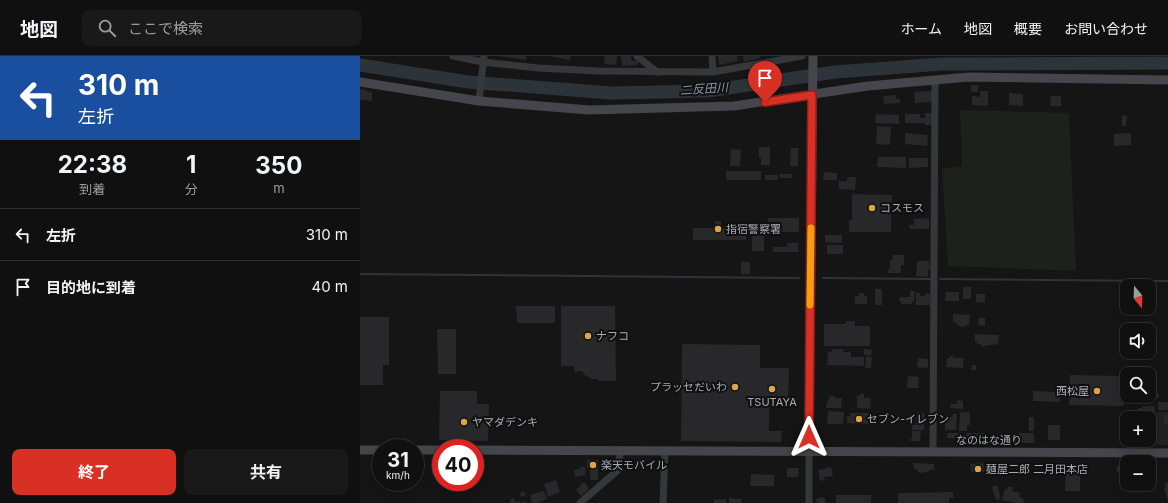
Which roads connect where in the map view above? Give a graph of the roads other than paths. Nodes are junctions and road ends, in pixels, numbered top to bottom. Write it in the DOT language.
graph roads {
  1 [pos="453,56"];
  2 [pos="637,56"];
  3 [pos="712,56"];
  4 [pos="802,56"];
  5 [pos="813,58"];
  6 [pos="484,59"];
  7 [pos="657,72"];
  8 [pos="713,72"];
  9 [pos="935,80"];
  10 [pos="1168,80"];
  11 [pos="360,82"];
  12 [pos="812,95"];
  13 [pos="479,101"];
  14 [pos="360,450"];
  15 [pos="372,450"];
  16 [pos="484,450"];
  17 [pos="620,451"];
  18 [pos="664,451"];
  19 [pos="809,451"];
  20 [pos="933,452"];
  21 [pos="1168,453"];
  22 [pos="580,503"];
  23 [pos="663,503"];
  24 [pos="809,503"];
  1 -- 6 [label="street"];
  2 -- 7 [label="street"];
  3 -- 8 [label="street"];
  4 -- 8 [label="street"];
  5 -- 12 [label="street"];
  6 -- 7 [label="street"];
  6 -- 13 [label="street"];
  7 -- 8 [label="street"];
  9 -- 10 [label="street"];
  9 -- 12 [label="street"];
  9 -- 20 [label="street"];
  11 -- 13 [label="street"];
  12 -- 13 [label="street"];
  12 -- 19 [label="street"];
  14 -- 15 [label="street"];
  16 -- 17 [label="street, なのはな通り"];
  17 -- 18 [label="street, なのはな通り"];
  17 -- 22 [label="street"];
  18 -- 19 [label="street, なのはな通り"];
  18 -- 23 [label="street"];
  19 -- 20 [label="street, なのはな通り"];
  19 -- 24 [label="street"];
  20 -- 21 [label="street, なのはな通り"];
}
